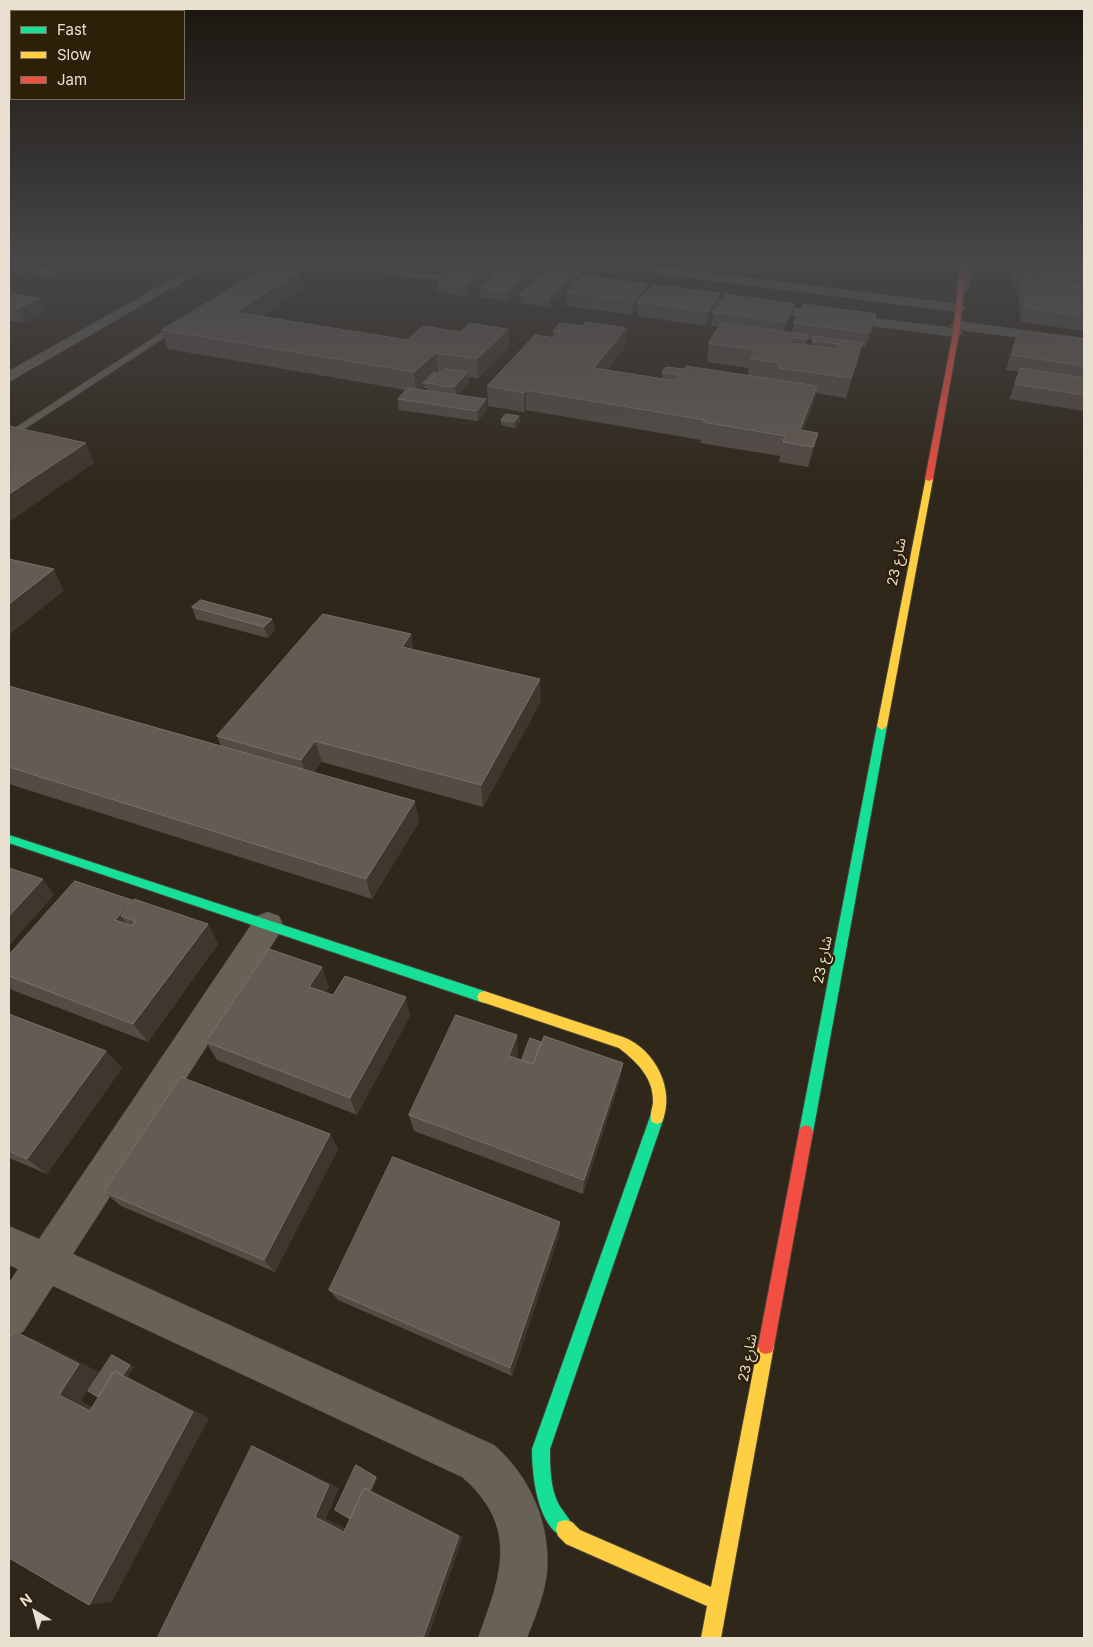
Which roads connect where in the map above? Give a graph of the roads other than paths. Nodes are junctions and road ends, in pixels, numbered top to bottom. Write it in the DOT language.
graph roads {
  1 [pos="76,339"];
  2 [pos="158,339"];
  3 [pos="954,339"];
  4 [pos="1053,339"];
  5 [pos="1084,342"];
  6 [pos="9,377"];
  7 [pos="9,436"];
  8 [pos="9,839"];
  9 [pos="268,924"];
  10 [pos="9,1245"];
  11 [pos="46,1261"];
  12 [pos="9,1318"];
  13 [pos="717,1600"];
  14 [pos="503,1638"];
  15 [pos="711,1638"];
  1 -- 6 [label="street"];
  2 -- 7 [label="lane"];
  3 -- 13 [label="street, شارع 23"];
  4 -- 5 [label="street"];
  8 -- 9 [label="street"];
  9 -- 11 [label="street"];
  9 -- 13 [label="street"];
  10 -- 11 [label="street"];
  11 -- 12 [label="street"];
  11 -- 14 [label="street"];
  13 -- 15 [label="street, شارع 23"];
}
